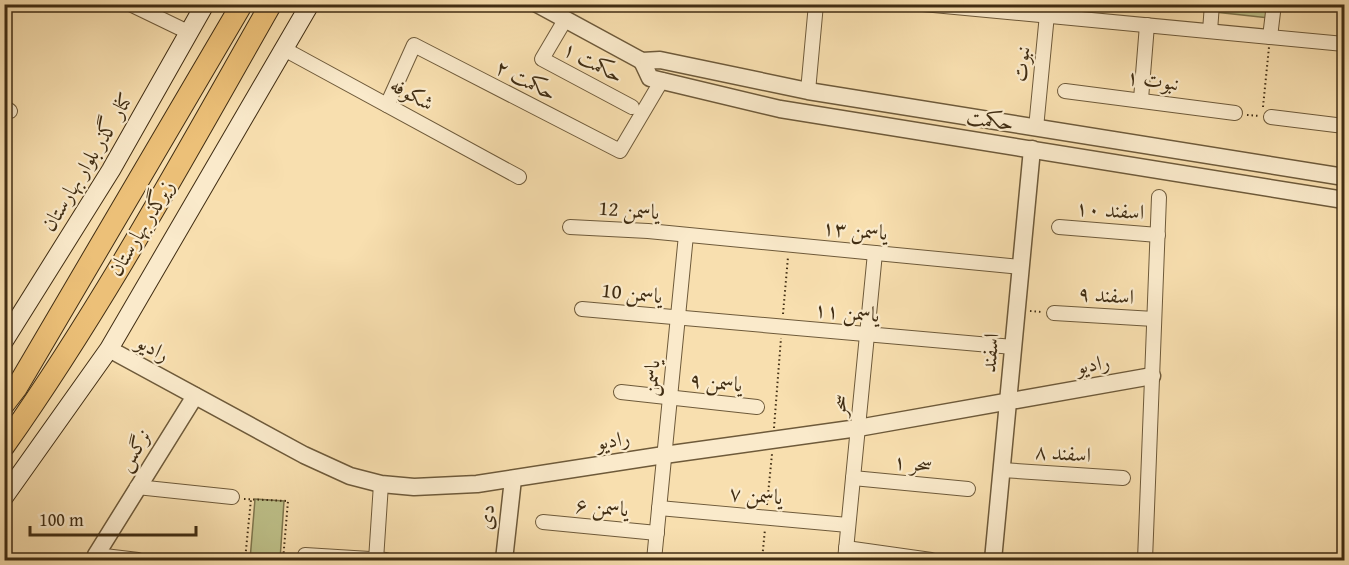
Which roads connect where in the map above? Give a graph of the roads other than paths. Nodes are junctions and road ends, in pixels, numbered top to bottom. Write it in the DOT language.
graph roads {
  1 [pos="130,4"];
  2 [pos="205,4"];
  3 [pos="242,4"];
  4 [pos="271,4"];
  5 [pos="310,4"];
  6 [pos="537,4"];
  7 [pos="816,4"];
  8 [pos="923,4"];
  9 [pos="1212,4"];
  10 [pos="1274,4"];
  11 [pos="1048,10"];
  12 [pos="565,20"];
  13 [pos="1147,25"];
  14 [pos="1210,31"];
  15 [pos="190,33"];
  16 [pos="1270,37"];
  17 [pos="1344,44"];
  18 [pos="284,49"];
  19 [pos="642,62"];
  20 [pos="662,81"];
  21 [pos="808,91"];
  22 [pos="1065,91"];
  23 [pos="1141,99"];
  24 [pos="387,105"];
  25 [pos="632,107"];
  26 [pos="1235,113"];
  27 [pos="1271,117"];
  28 [pos="1344,126"];
  29 [pos="1036,128"];
  30 [pos="1032,149"];
  31 [pos="1200,154"];
  32 [pos="1192,175"];
  33 [pos="519,177"];
  34 [pos="1344,177"];
  35 [pos="1159,197"];
  36 [pos="1344,200"];
  37 [pos="570,227"];
  38 [pos="1059,227"];
  39 [pos="686,235"];
  40 [pos="1158,235"];
  41 [pos="875,253"];
  42 [pos="1021,267"];
  43 [pos="582,309"];
  44 [pos="1054,313"];
  45 [pos="677,319"];
  46 [pos="1154,319"];
  47 [pos="867,335"];
  48 [pos="4,341"];
  49 [pos="1013,347"];
  50 [pos="109,349"];
  51 [pos="1152,376"];
  52 [pos="621,392"];
  53 [pos="195,396"];
  54 [pos="670,398"];
  55 [pos="1008,402"];
  56 [pos="4,404"];
  57 [pos="757,407"];
  58 [pos="858,428"];
  59 [pos="4,446"];
  60 [pos="664,454"];
  61 [pos="1002,470"];
  62 [pos="853,478"];
  63 [pos="1123,478"];
  64 [pos="513,479"];
  65 [pos="381,484"];
  66 [pos="137,487"];
  67 [pos="968,489"];
  68 [pos="6,493"];
  69 [pos="232,497"];
  70 [pos="659,508"];
  71 [pos="543,522"];
  72 [pos="848,525"];
  73 [pos="657,533"];
  74 [pos="846,554"];
  75 [pos="305,555"];
  76 [pos="95,558"];
  77 [pos="379,560"];
  78 [pos="138,561"];
  79 [pos="504,561"];
  80 [pos="654,561"];
  81 [pos="931,561"];
  82 [pos="993,561"];
  83 [pos="1145,561"];
  1 -- 15 [label="street"];
  2 -- 15 [label="main road, کنار گذر بلوار بهارستان"];
  3 -- 56 [label="main road, زیرگذر بهارستان"];
  4 -- 59 [label="main road, زیرگذر بهارستان"];
  5 -- 18 [label="main road"];
  6 -- 12 [label="street, حکمت"];
  7 -- 21 [label="street"];
  8 -- 11 [label="street"];
  9 -- 14 [label="street"];
  10 -- 16 [label="street"];
  11 -- 13 [label="street"];
  11 -- 29 [label="street, نبوت"];
  12 -- 19 [label="street, حکمت"];
  12 -- 25 [label="street, حکمت ۱"];
  13 -- 14 [label="street"];
  13 -- 23 [label="street"];
  14 -- 16 [label="street"];
  15 -- 48 [label="main road, کنار گذر بلوار بهارستان"];
  16 -- 17 [label="street"];
  18 -- 24 [label="street, شکوفه"];
  18 -- 50 [label="main road"];
  19 -- 20 [label="street, حکمت"];
  19 -- 21 [label="street, حکمت"];
  20 -- 24 [label="street, حکمت ۲"];
  20 -- 30 [label="street, حکمت"];
  21 -- 29 [label="street, حکمت"];
  22 -- 23 [label="street, نبوت ۱"];
  23 -- 26 [label="street, نبوت ۱"];
  24 -- 33 [label="street, شکوفه"];
  27 -- 28 [label="street"];
  29 -- 31 [label="street, حکمت"];
  30 -- 32 [label="street, حکمت"];
  30 -- 42 [label="street, اسفند"];
  31 -- 32 [label="street"];
  31 -- 34 [label="street, حکمت"];
  32 -- 36 [label="street, حکمت"];
  35 -- 40 [label="street"];
  37 -- 39 [label="street, یاسمن 12"];
  38 -- 40 [label="street, اسفند ۱۰"];
  39 -- 41 [label="street, یاسمن ۱۳"];
  39 -- 45 [label="street, یاسمن"];
  40 -- 46 [label="street"];
  41 -- 42 [label="street, یاسمن ۱۳"];
  41 -- 47 [label="street, سحر"];
  42 -- 49 [label="street, اسفند"];
  43 -- 45 [label="street, یاسمن 10"];
  44 -- 46 [label="street, اسفند ۹"];
  45 -- 47 [label="street, یاسمن ۱۱"];
  45 -- 54 [label="street, یاسمن"];
  46 -- 51 [label="street"];
  47 -- 49 [label="street, یاسمن ۱۱"];
  47 -- 58 [label="street, سحر"];
  49 -- 55 [label="street, اسفند"];
  50 -- 53 [label="street, رادیو"];
  50 -- 68 [label="main road"];
  51 -- 55 [label="street, رادیو"];
  51 -- 83 [label="street"];
  52 -- 54 [label="street, یاسمن ۹"];
  53 -- 65 [label="street, رادیو"];
  53 -- 66 [label="street, نرگس"];
  54 -- 57 [label="street, یاسمن ۹"];
  54 -- 60 [label="street, یاسمن"];
  55 -- 58 [label="street, رادیو"];
  55 -- 61 [label="street, اسفند"];
  58 -- 60 [label="street, رادیو"];
  58 -- 62 [label="street, سحر"];
  60 -- 64 [label="street, رادیو"];
  60 -- 70 [label="street, یاسمن"];
  61 -- 63 [label="street, اسفند ۸"];
  61 -- 82 [label="street, اسفند"];
  62 -- 67 [label="street, سحر ۱"];
  62 -- 72 [label="street, سحر"];
  64 -- 65 [label="street, رادیو"];
  64 -- 79 [label="street, دی"];
  65 -- 77 [label="street"];
  66 -- 69 [label="street"];
  66 -- 76 [label="street, نرگس"];
  70 -- 72 [label="street, یاسمن ۷"];
  70 -- 73 [label="street, یاسمن"];
  71 -- 73 [label="street, یاسمن ۶"];
  72 -- 74 [label="street, سحر"];
  73 -- 80 [label="street, یاسمن"];
  74 -- 81 [label="street"];
  75 -- 77 [label="street"];
  76 -- 78 [label="street"];
}
